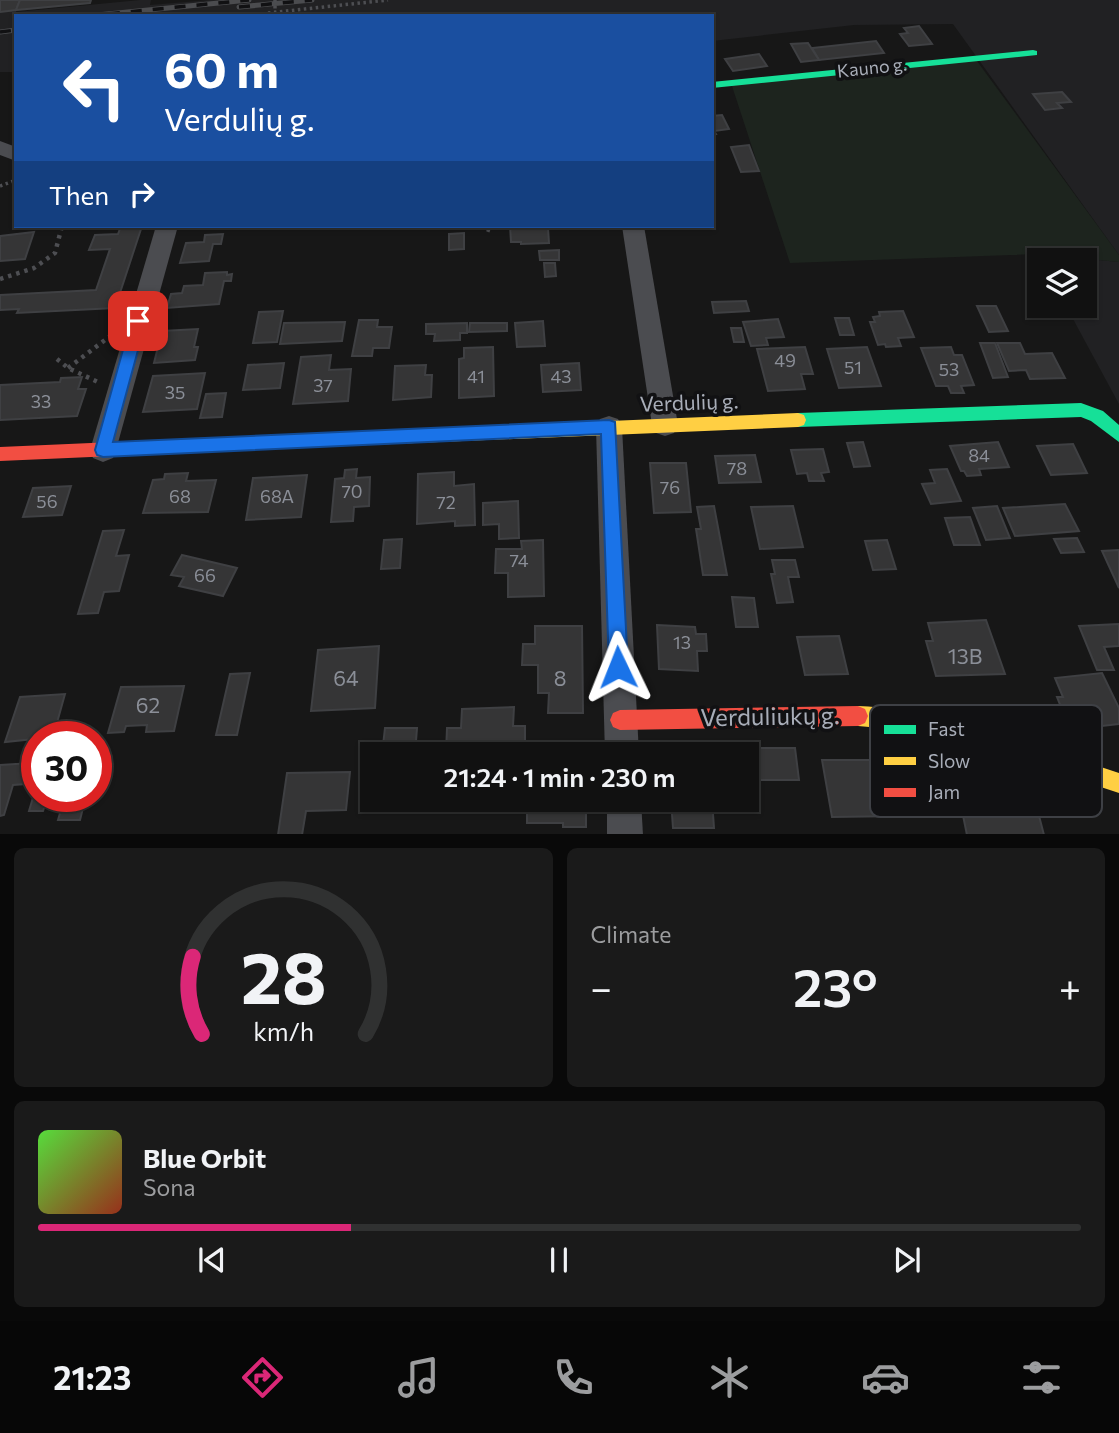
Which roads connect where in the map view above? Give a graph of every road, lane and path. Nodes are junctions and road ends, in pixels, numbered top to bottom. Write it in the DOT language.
graph roads {
  1 [pos="275,0"];
  2 [pos="388,0"];
  3 [pos="345,2"];
  4 [pos="275,10"];
  5 [pos="268,13"];
  6 [pos="275,14"];
  7 [pos="1033,53"];
  8 [pos="714,85"];
  9 [pos="61,228"];
  10 [pos="166,228"];
  11 [pos="484,228"];
  12 [pos="633,228"];
  13 [pos="492,231"];
  14 [pos="0,279"];
  15 [pos="110,337"];
  16 [pos="57,359"];
  17 [pos="68,368"];
  18 [pos="119,391"];
  19 [pos="664,425"];
  20 [pos="609,427"];
  21 [pos="1119,435"];
  22 [pos="103,450"];
  23 [pos="0,454"];
  24 [pos="870,716"];
  25 [pos="620,720"];
  26 [pos="621,742"];
  27 [pos="1102,777"];
  28 [pos="1119,783"];
  29 [pos="624,812"];
  30 [pos="625,834"];
  1 -- 4 [label="path, bridge"];
  2 -- 3 [label="path"];
  3 -- 4 [label="path"];
  3 -- 5 [label="path"];
  4 -- 6 [label="path, bridge"];
  7 -- 8 [label="street, Kauno g."];
  9 -- 14 [label="path"];
  10 -- 18 [label="street"];
  11 -- 13 [label="path"];
  12 -- 19 [label="street"];
  15 -- 17 [label="path"];
  16 -- 17 [label="path"];
  17 -- 18 [label="path"];
  18 -- 22 [label="street"];
  19 -- 20 [label="street, Verdulių g."];
  19 -- 21 [label="street, Verdulių g."];
  20 -- 22 [label="street, Verdulių g."];
  20 -- 25 [label="street"];
  22 -- 23 [label="street, Verdulių g."];
  24 -- 25 [label="street, Verduliukų g."];
  25 -- 26 [label="street"];
  27 -- 28 [label="street, Verduliukų g."];
  29 -- 30 [label="street"];
}
